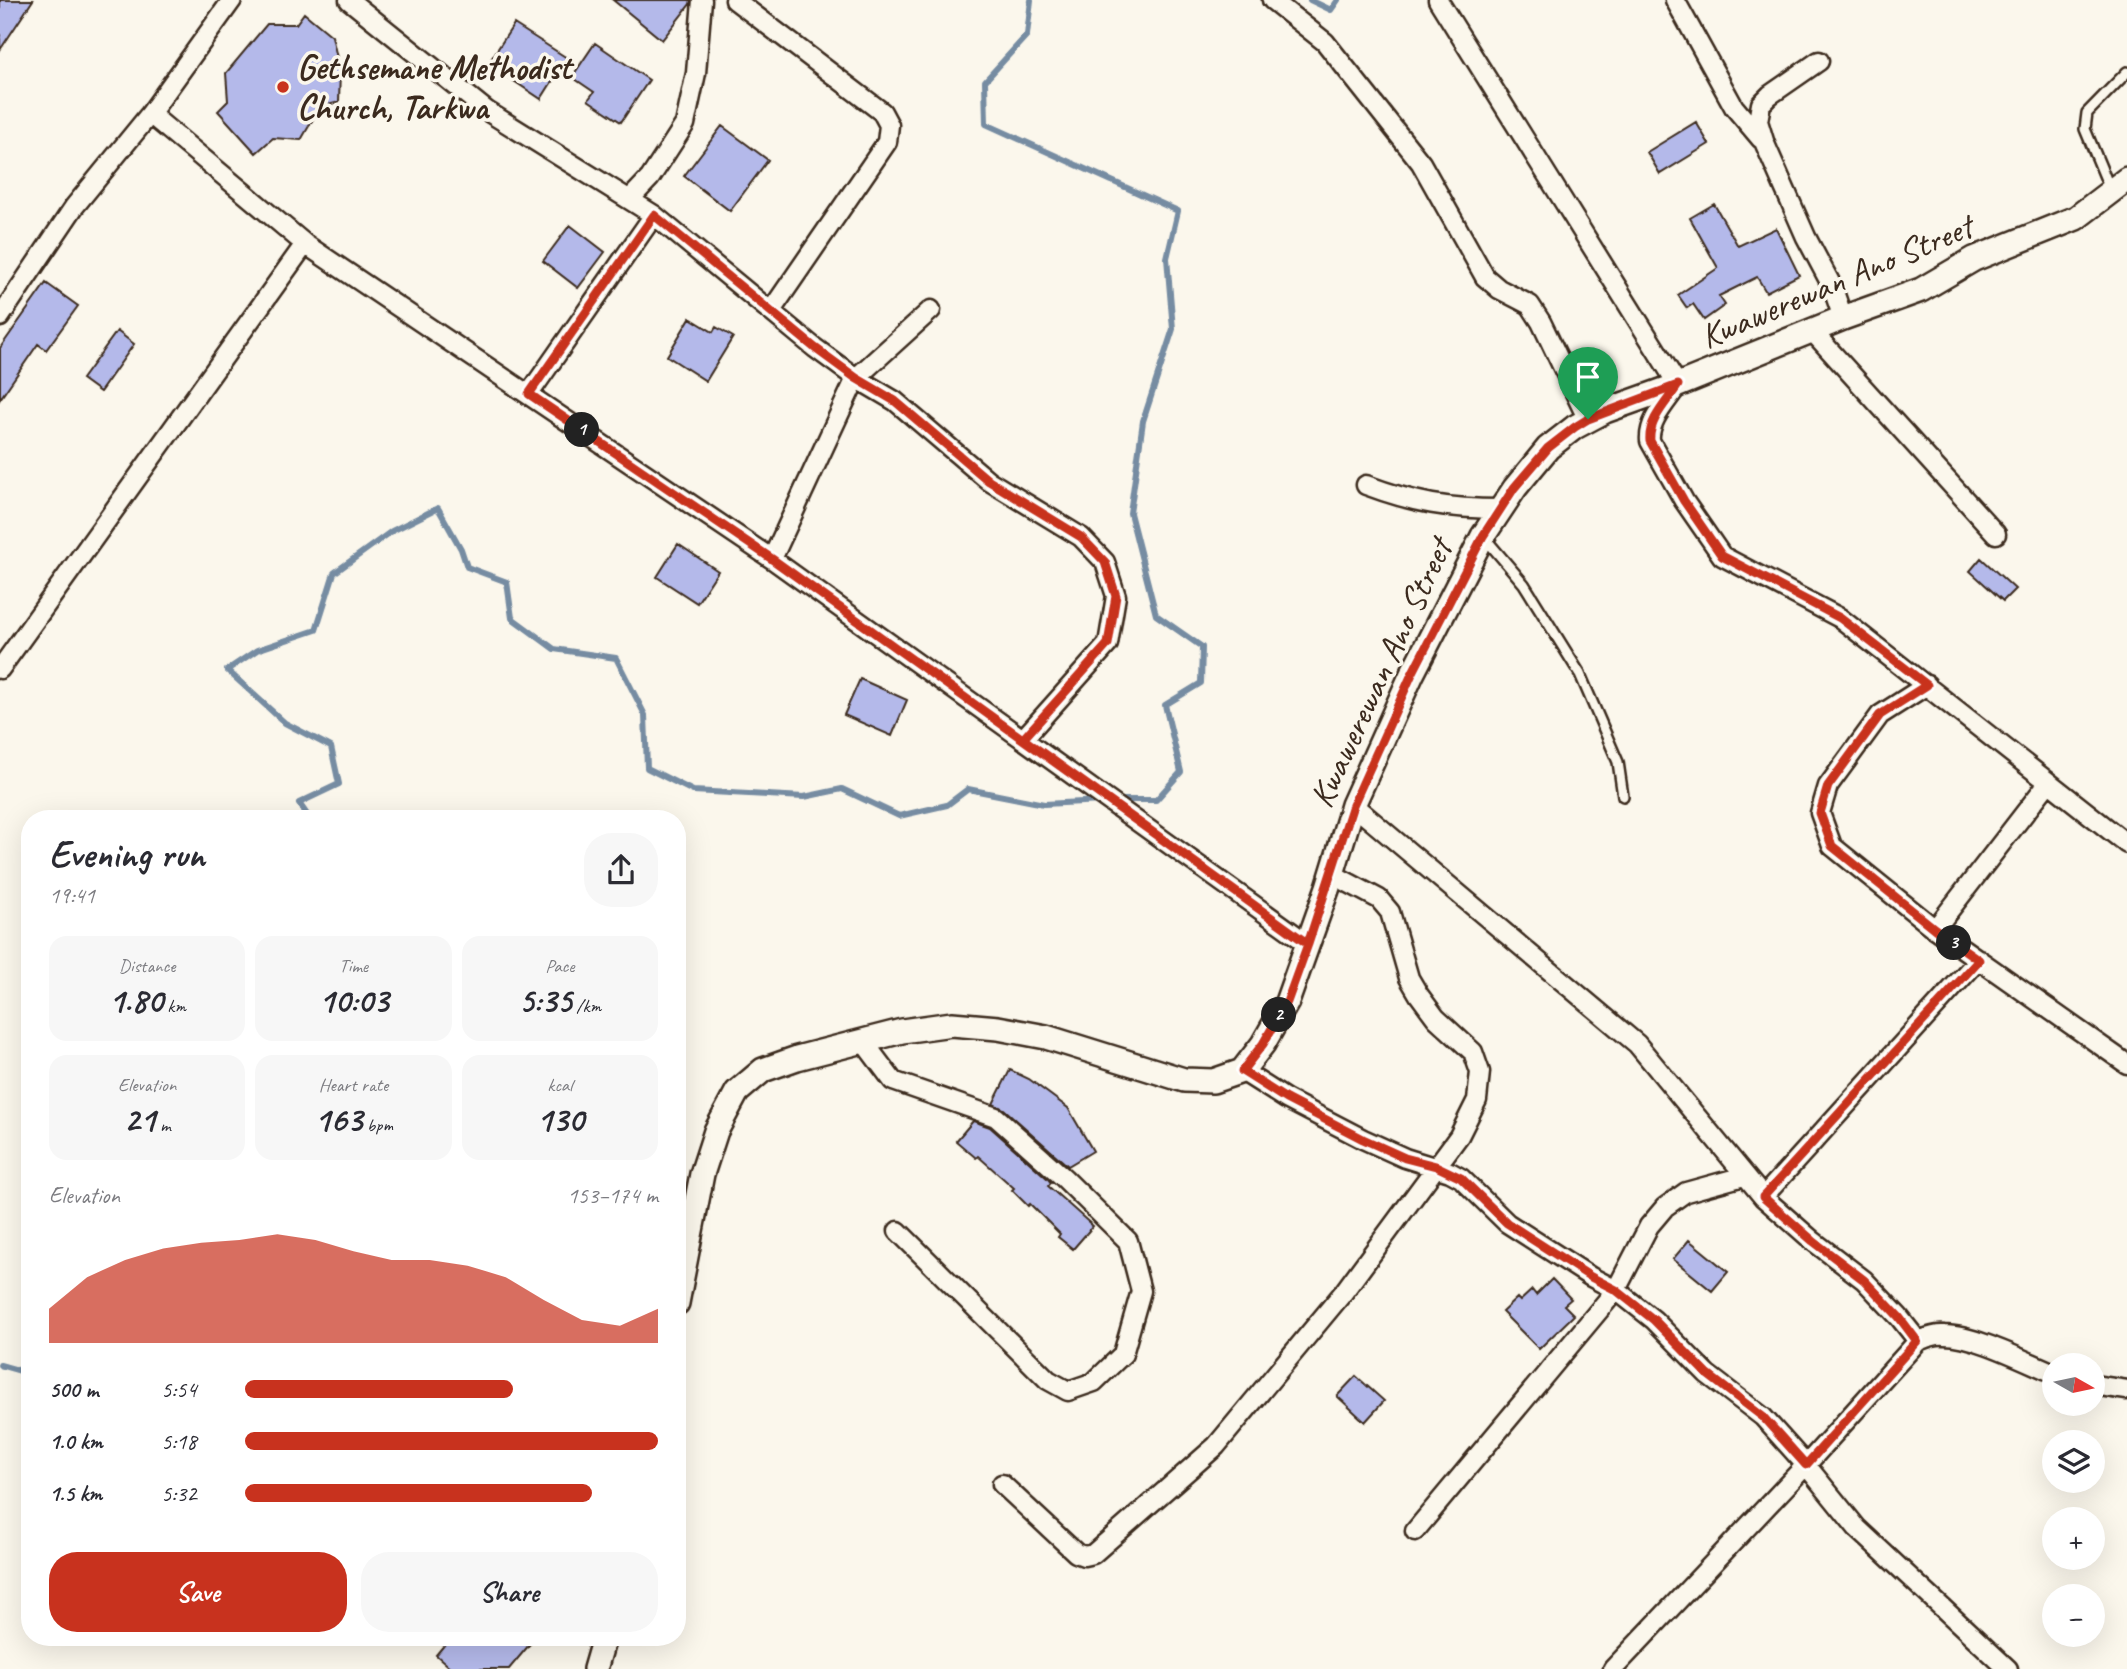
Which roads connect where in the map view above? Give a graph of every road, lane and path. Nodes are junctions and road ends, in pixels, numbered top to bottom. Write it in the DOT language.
graph roads {
  1 [pos="232,0"];
  2 [pos="349,0"];
  3 [pos="702,0"];
  4 [pos="736,0"];
  5 [pos="1272,0"];
  6 [pos="1438,0"];
  7 [pos="1675,0"];
  8 [pos="1819,61"];
  9 [pos="2127,72"];
  10 [pos="150,114"];
  11 [pos="1765,144"];
  12 [pos="2119,185"];
  13 [pos="630,199"];
  14 [pos="654,215"];
  15 [pos="305,244"];
  16 [pos="930,310"];
  17 [pos="771,311"];
  18 [pos="0,317"];
  19 [pos="1843,318"];
  20 [pos="1813,332"];
  21 [pos="856,378"];
  22 [pos="1678,385"];
  23 [pos="529,394"];
  24 [pos="1588,419"];
  25 [pos="1366,485"];
  26 [pos="1500,509"];
  27 [pos="1996,534"];
  28 [pos="1483,536"];
  29 [pos="772,559"];
  30 [pos="0,670"];
  31 [pos="1927,685"];
  32 [pos="1023,739"];
  33 [pos="2048,783"];
  34 [pos="1623,796"];
  35 [pos="1353,805"];
  36 [pos="2127,844"];
  37 [pos="1332,874"];
  38 [pos="1935,929"];
  39 [pos="1308,944"];
  40 [pos="1979,960"];
  41 [pos="863,1041"];
  42 [pos="2127,1064"];
  43 [pos="1242,1071"];
  44 [pos="1436,1166"];
  45 [pos="1744,1176"];
  46 [pos="1763,1197"];
  47 [pos="898,1231"];
  48 [pos="686,1257"];
  49 [pos="1616,1290"];
  50 [pos="1917,1341"];
  51 [pos="2042,1368"];
  52 [pos="2105,1387"];
  53 [pos="2127,1390"];
  54 [pos="1806,1465"];
  55 [pos="1002,1484"];
  56 [pos="1415,1531"];
  57 [pos="602,1646"];
  58 [pos="595,1669"];
  59 [pos="1613,1669"];
  60 [pos="2008,1669"];
  1 -- 10 [label="street"];
  2 -- 13 [label="street"];
  3 -- 13 [label="street"];
  4 -- 17 [label="street"];
  5 -- 24 [label="street"];
  6 -- 22 [label="street"];
  7 -- 11 [label="street"];
  8 -- 11 [label="street"];
  9 -- 12 [label="lane"];
  10 -- 15 [label="street"];
  10 -- 18 [label="street"];
  11 -- 19 [label="street"];
  12 -- 19 [label="street, Kwawerewan Ano Street"];
  13 -- 14 [label="street"];
  14 -- 17 [label="street"];
  14 -- 23 [label="street"];
  15 -- 23 [label="street"];
  15 -- 30 [label="street"];
  16 -- 21 [label="street"];
  17 -- 21 [label="street"];
  19 -- 20 [label="street, Kwawerewan Ano Street"];
  20 -- 22 [label="street, Kwawerewan Ano Street"];
  20 -- 27 [label="street"];
  21 -- 29 [label="street"];
  21 -- 32 [label="street"];
  22 -- 24 [label="street, Kwawerewan Ano Street"];
  22 -- 31 [label="street"];
  23 -- 29 [label="street"];
  24 -- 26 [label="street, Kwawerewan Ano Street"];
  25 -- 26 [label="street"];
  26 -- 28 [label="street, Kwawerewan Ano Street"];
  28 -- 34 [label="lane"];
  28 -- 35 [label="street, Kwawerewan Ano Street"];
  29 -- 32 [label="street"];
  31 -- 33 [label="street"];
  31 -- 38 [label="street"];
  32 -- 39 [label="street"];
  33 -- 36 [label="street"];
  33 -- 38 [label="street"];
  35 -- 37 [label="street, Kwawerewan Ano Street"];
  35 -- 45 [label="street"];
  37 -- 39 [label="street, Kwawerewan Ano Street"];
  37 -- 44 [label="street"];
  38 -- 40 [label="street"];
  39 -- 43 [label="street, Kwawerewan Ano Street"];
  40 -- 42 [label="street"];
  40 -- 46 [label="street"];
  41 -- 43 [label="street"];
  41 -- 47 [label="street"];
  41 -- 48 [label="street"];
  43 -- 44 [label="street"];
  44 -- 49 [label="street"];
  44 -- 55 [label="street"];
  45 -- 46 [label="street"];
  45 -- 49 [label="street"];
  46 -- 50 [label="street"];
  49 -- 54 [label="street"];
  49 -- 56 [label="street"];
  50 -- 51 [label="street"];
  50 -- 54 [label="street"];
  52 -- 53 [label="street"];
  54 -- 59 [label="street"];
  54 -- 60 [label="street"];
  57 -- 58 [label="street"];
}
